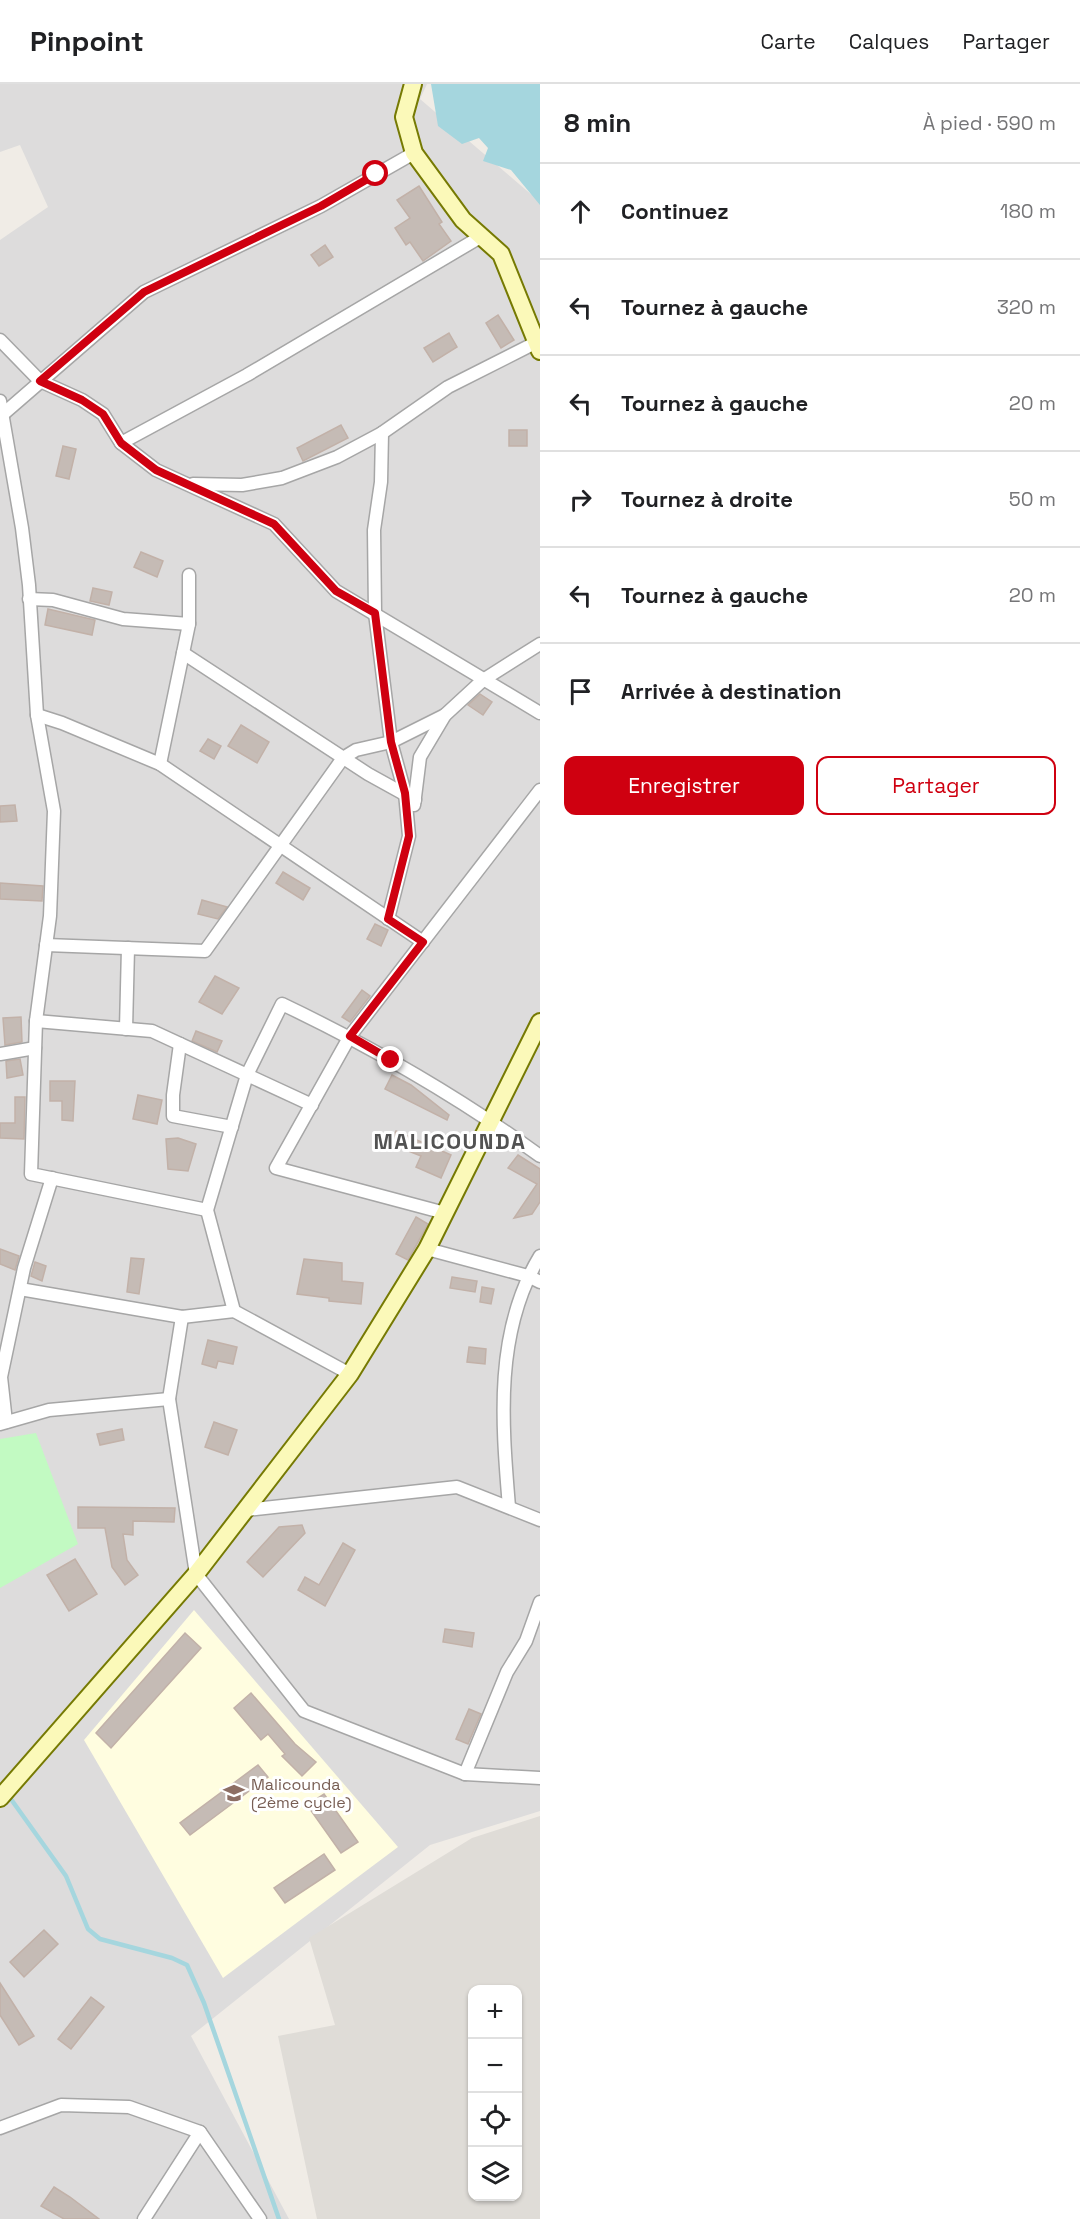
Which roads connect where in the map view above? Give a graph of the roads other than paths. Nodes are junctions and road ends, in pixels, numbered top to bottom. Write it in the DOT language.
graph roads {
  1 [pos="413,84"];
  2 [pos="414,153"];
  3 [pos="482,236"];
  4 [pos="533,320"];
  5 [pos="0,340"];
  6 [pos="538,347"];
  7 [pos="40,381"];
  8 [pos="0,401"];
  9 [pos="2,415"];
  10 [pos="382,433"];
  11 [pos="121,443"];
  12 [pos="186,484"];
  13 [pos="189,575"];
  14 [pos="29,599"];
  15 [pos="375,613"];
  16 [pos="189,624"];
  17 [pos="540,644"];
  18 [pos="183,653"];
  19 [pos="483,680"];
  20 [pos="540,713"];
  21 [pos="37,715"];
  22 [pos="445,715"];
  23 [pos="391,742"];
  24 [pos="343,758"];
  25 [pos="160,764"];
  26 [pos="540,790"];
  27 [pos="410,797"];
  28 [pos="282,846"];
  29 [pos="388,919"];
  30 [pos="423,942"];
  31 [pos="46,945"];
  32 [pos="128,948"];
  33 [pos="36,1021"];
  34 [pos="540,1022"];
  35 [pos="126,1029"];
  36 [pos="350,1036"];
  37 [pos="180,1044"];
  38 [pos="35,1048"];
  39 [pos="0,1054"];
  40 [pos="248,1075"];
  41 [pos="312,1105"];
  42 [pos="491,1120"];
  43 [pos="232,1127"];
  44 [pos="540,1156"];
  45 [pos="52,1178"];
  46 [pos="207,1210"];
  47 [pos="445,1213"];
  48 [pos="427,1249"];
  49 [pos="540,1256"];
  50 [pos="528,1276"];
  51 [pos="540,1282"];
  52 [pos="20,1289"];
  53 [pos="234,1311"];
  54 [pos="182,1317"];
  55 [pos="5,1330"];
  56 [pos="350,1374"];
  57 [pos="169,1400"];
  58 [pos="3,1423"];
  59 [pos="509,1507"];
  60 [pos="246,1510"];
  61 [pos="540,1520"];
  62 [pos="196,1574"];
  63 [pos="540,1602"];
  64 [pos="465,1774"];
  65 [pos="540,1778"];
  66 [pos="0,1798"];
  67 [pos="0,2128"];
  68 [pos="200,2132"];
  69 [pos="144,2219"];
  70 [pos="260,2219"];
  1 -- 2 [label="main road"];
  2 -- 3 [label="main road"];
  2 -- 7 [label="street"];
  3 -- 4 [label="main road"];
  3 -- 11 [label="street"];
  4 -- 6 [label="main road"];
  5 -- 7 [label="street"];
  6 -- 10 [label="street"];
  7 -- 9 [label="street"];
  7 -- 11 [label="street"];
  8 -- 9 [label="street"];
  9 -- 14 [label="street"];
  10 -- 12 [label="street"];
  10 -- 15 [label="street"];
  11 -- 12 [label="street"];
  12 -- 15 [label="street"];
  13 -- 16 [label="street"];
  14 -- 16 [label="street"];
  14 -- 21 [label="street"];
  15 -- 19 [label="street"];
  15 -- 23 [label="street"];
  16 -- 18 [label="street"];
  17 -- 19 [label="street"];
  18 -- 24 [label="street"];
  18 -- 25 [label="street"];
  19 -- 20 [label="street"];
  19 -- 22 [label="street"];
  21 -- 25 [label="street"];
  21 -- 31 [label="street"];
  22 -- 23 [label="street"];
  22 -- 27 [label="street"];
  23 -- 24 [label="street"];
  23 -- 27 [label="street"];
  24 -- 27 [label="street"];
  24 -- 28 [label="street"];
  25 -- 28 [label="street"];
  26 -- 30 [label="street"];
  27 -- 29 [label="street"];
  28 -- 29 [label="street"];
  28 -- 32 [label="street"];
  29 -- 30 [label="street"];
  30 -- 36 [label="street"];
  31 -- 32 [label="street"];
  31 -- 33 [label="street"];
  32 -- 35 [label="street"];
  33 -- 35 [label="street"];
  33 -- 38 [label="street"];
  34 -- 42 [label="main road"];
  35 -- 37 [label="street"];
  36 -- 40 [label="street"];
  36 -- 41 [label="street"];
  36 -- 42 [label="street"];
  37 -- 40 [label="street"];
  37 -- 43 [label="street"];
  38 -- 39 [label="street"];
  38 -- 45 [label="street"];
  40 -- 41 [label="street"];
  40 -- 43 [label="street"];
  41 -- 47 [label="street"];
  42 -- 44 [label="street"];
  42 -- 47 [label="main road"];
  43 -- 46 [label="street"];
  45 -- 46 [label="street"];
  45 -- 52 [label="street"];
  46 -- 53 [label="street"];
  47 -- 48 [label="main road"];
  48 -- 50 [label="street"];
  48 -- 56 [label="main road"];
  49 -- 50 [label="street"];
  50 -- 51 [label="street"];
  50 -- 59 [label="street"];
  52 -- 54 [label="street"];
  52 -- 55 [label="street"];
  53 -- 54 [label="street"];
  53 -- 56 [label="street"];
  54 -- 57 [label="street"];
  55 -- 58 [label="street"];
  56 -- 60 [label="main road"];
  57 -- 58 [label="street"];
  57 -- 62 [label="street"];
  59 -- 60 [label="street"];
  59 -- 61 [label="street"];
  60 -- 62 [label="main road"];
  62 -- 64 [label="street"];
  62 -- 66 [label="main road"];
  63 -- 64 [label="street"];
  64 -- 65 [label="street"];
  67 -- 68 [label="street"];
  68 -- 69 [label="street"];
  68 -- 70 [label="street"];
}
